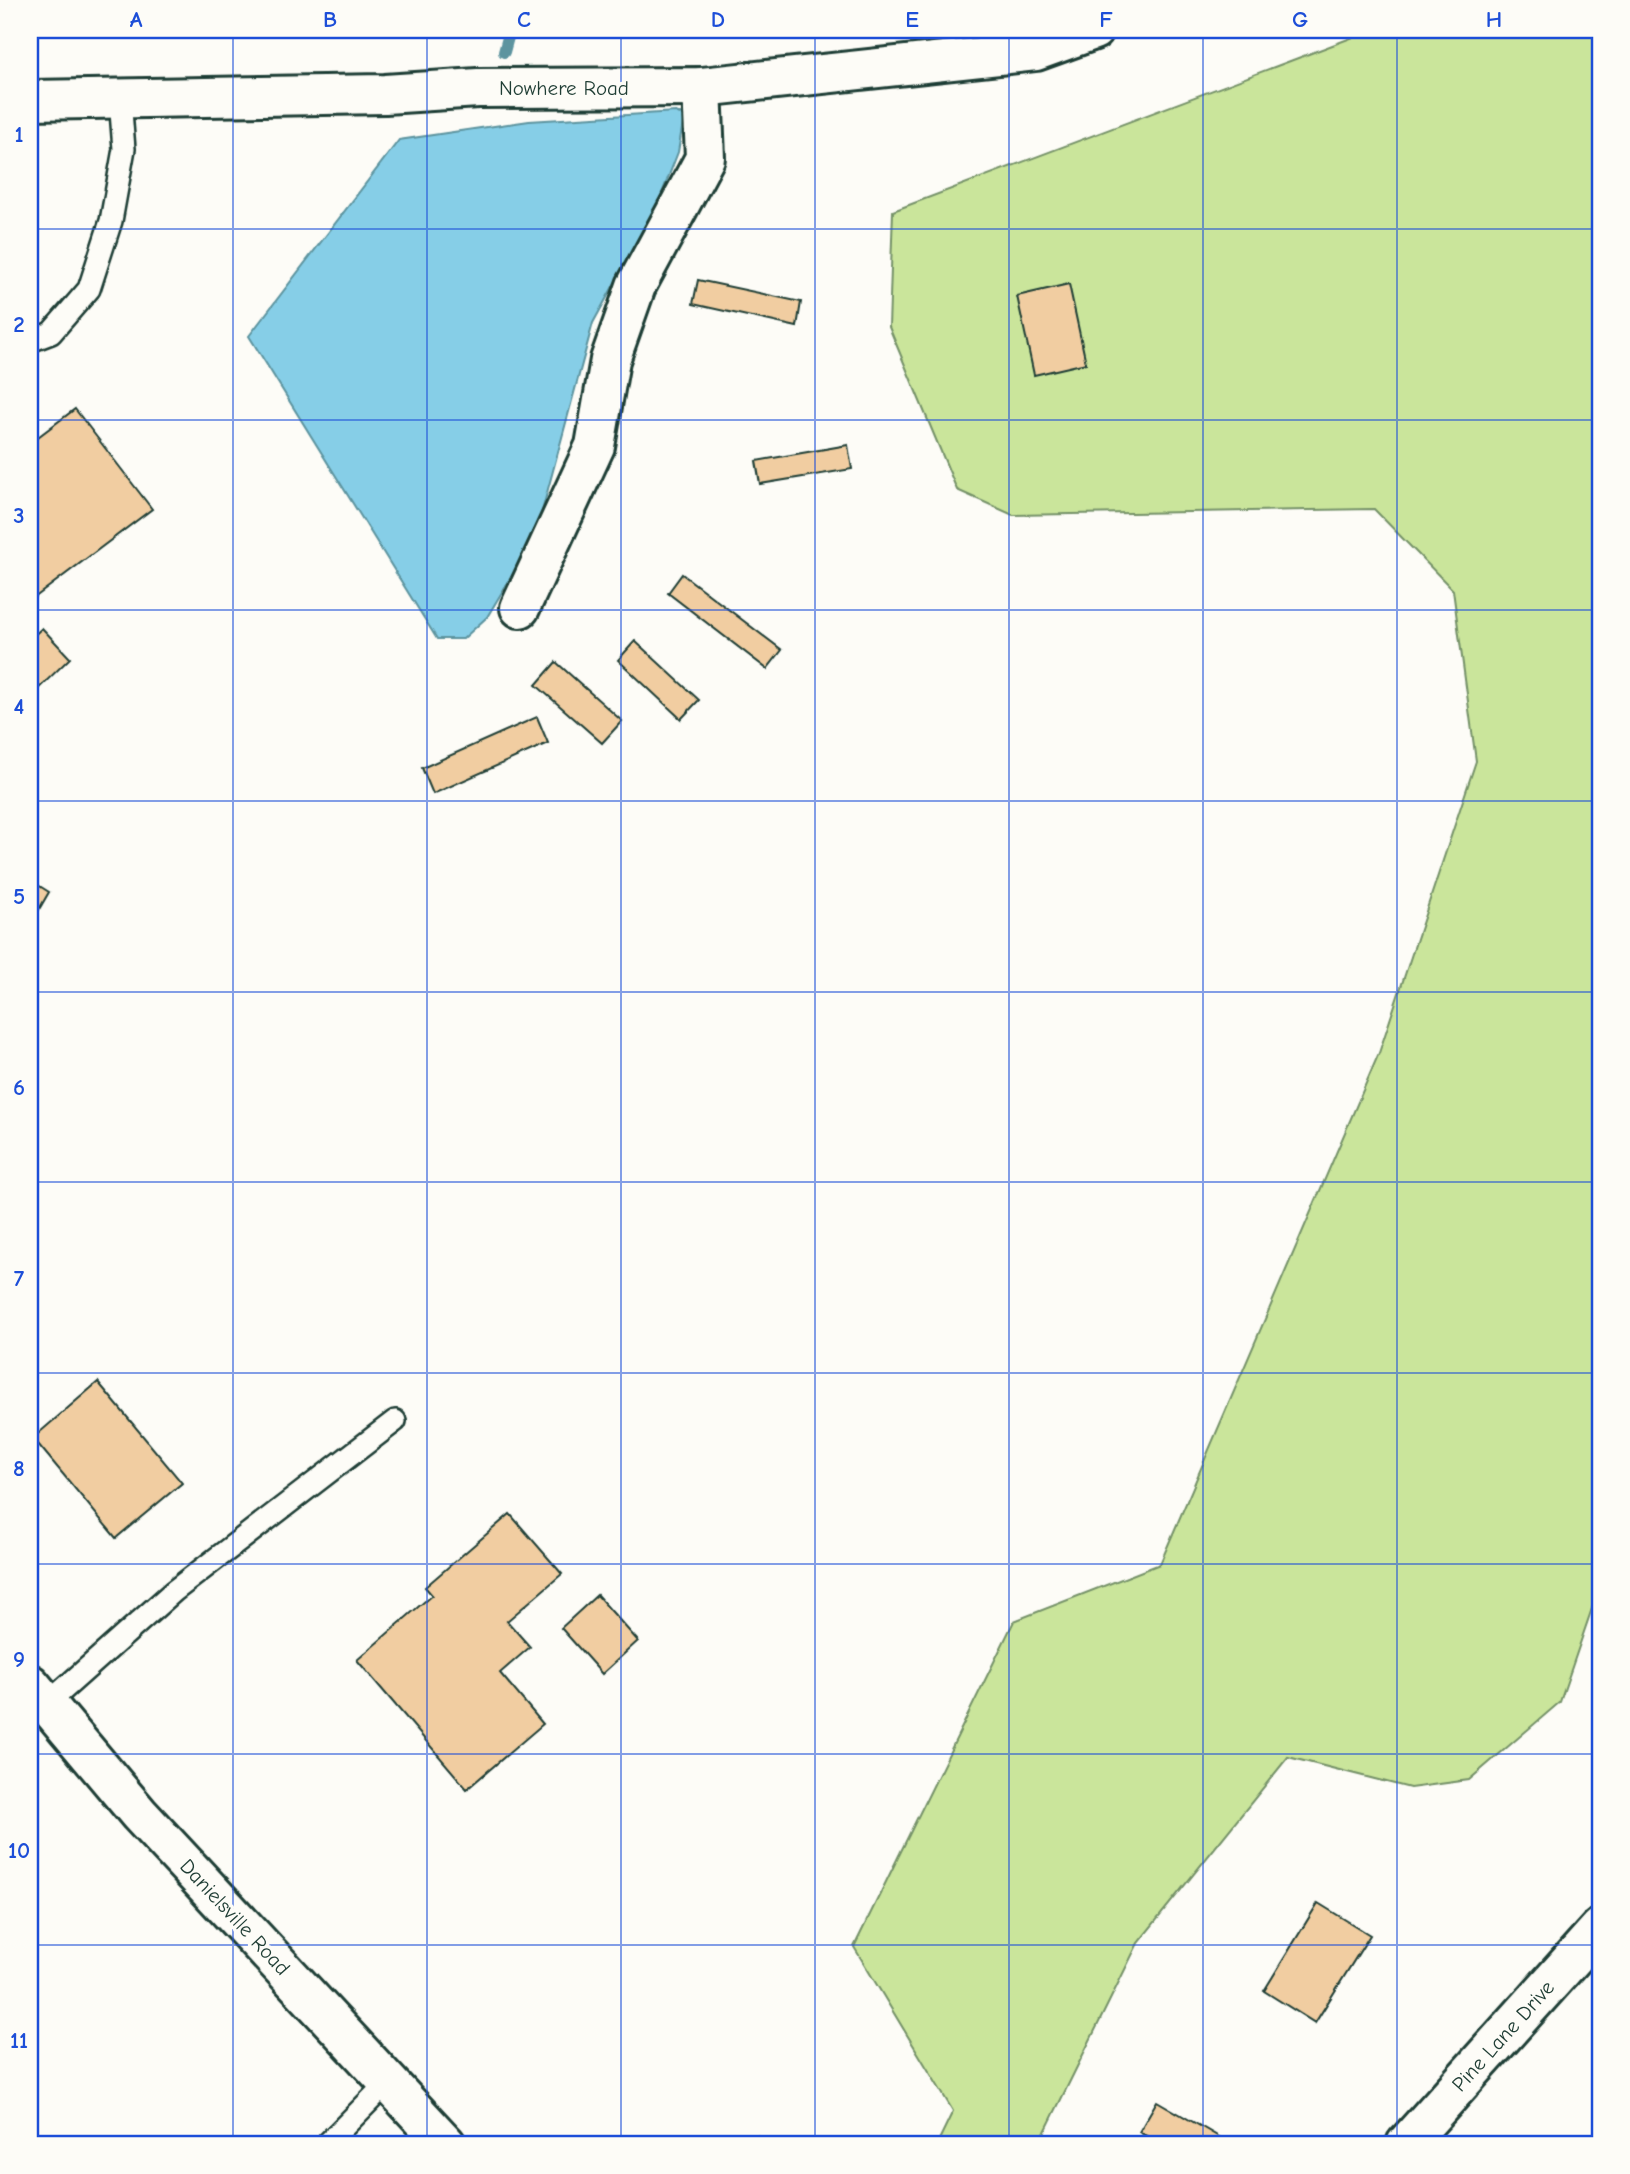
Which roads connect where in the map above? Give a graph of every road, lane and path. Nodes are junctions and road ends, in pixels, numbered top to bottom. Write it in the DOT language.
graph roads {
  1 [pos="1094,30"];
  2 [pos="702,87"];
  3 [pos="120,99"];
  4 [pos="30,100"];
  5 [pos="30,341"];
  6 [pos="520,608"];
  7 [pos="395,1421"];
  8 [pos="36,1701"];
  9 [pos="1600,1928"];
  10 [pos="388,2082"];
  11 [pos="327,2144"];
  12 [pos="446,2144"];
  13 [pos="1406,2144"];
  1 -- 2 [label="street, Nowhere Road"];
  2 -- 3 [label="street, Nowhere Road"];
  2 -- 6 [label="street"];
  3 -- 4 [label="street, Nowhere Road"];
  3 -- 5 [label="lane"];
  7 -- 8 [label="lane"];
  8 -- 10 [label="street, Danielsville Road"];
  9 -- 13 [label="street, Pine Lane Drive"];
  10 -- 11 [label="lane"];
  10 -- 12 [label="street, Danielsville Road"];
}
